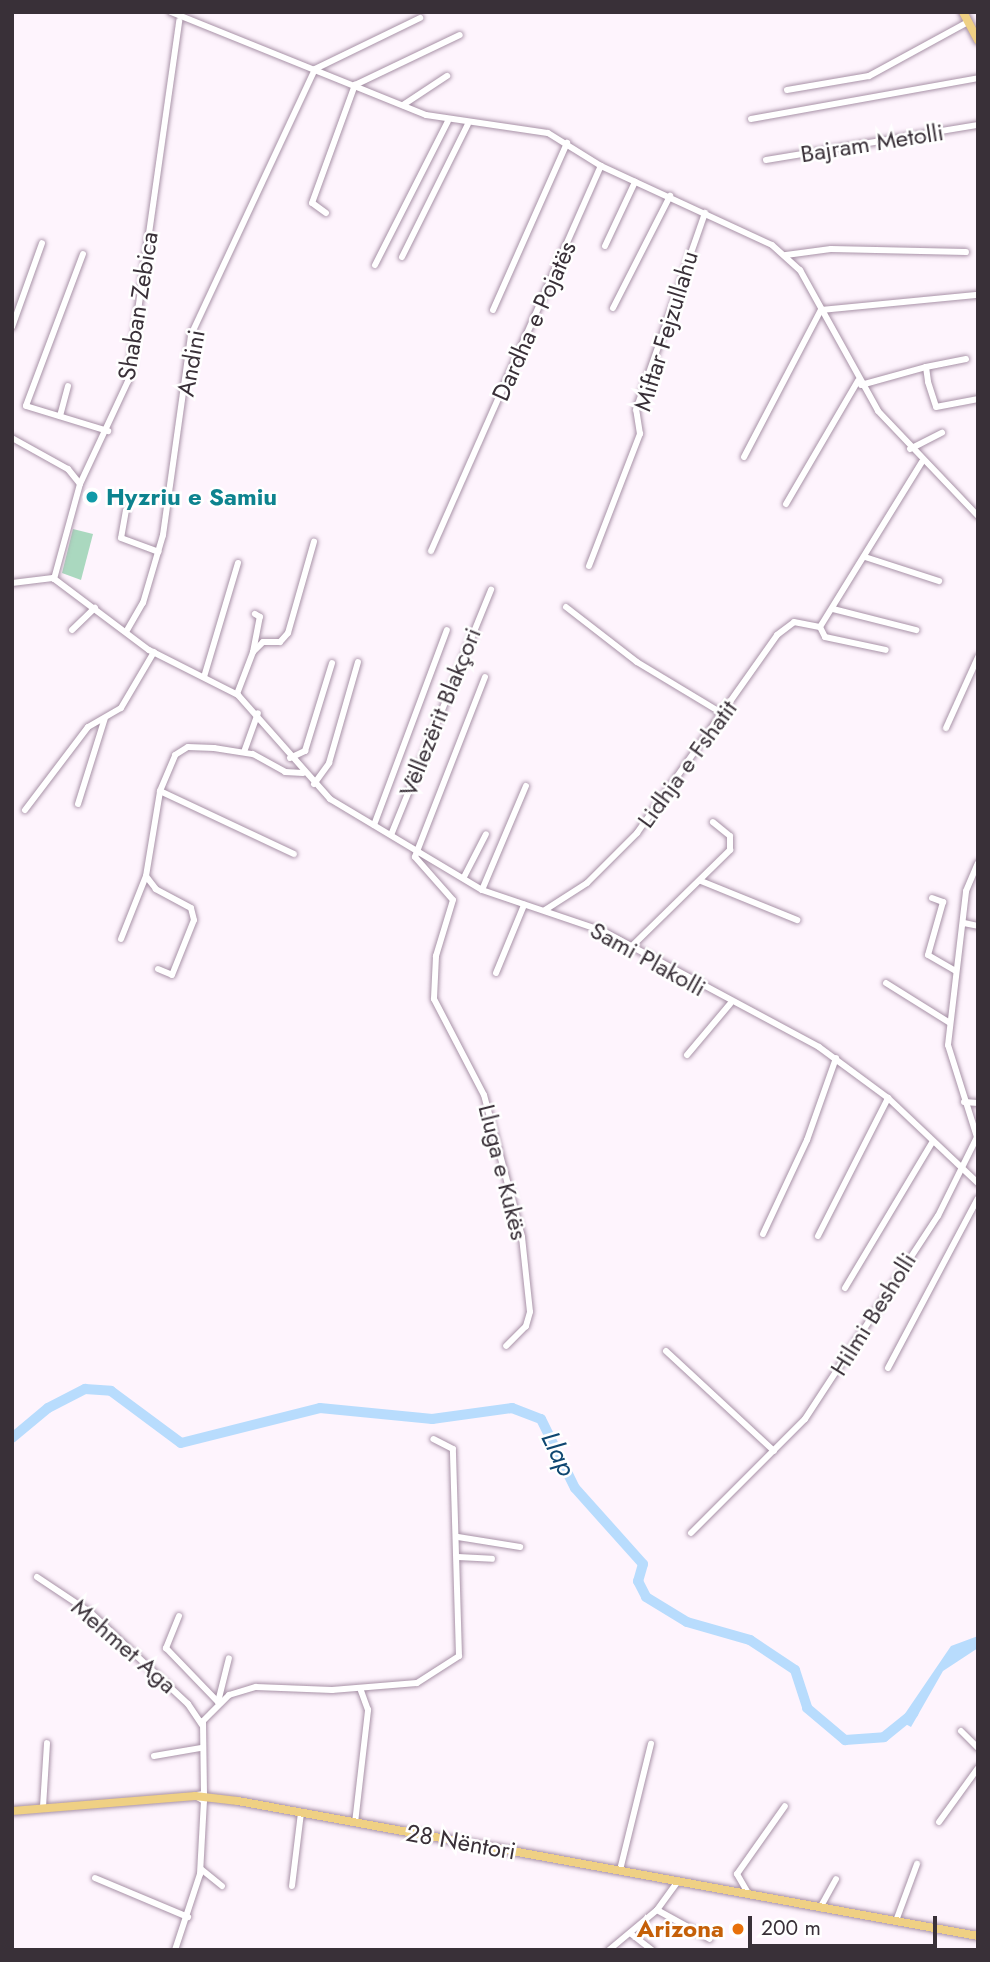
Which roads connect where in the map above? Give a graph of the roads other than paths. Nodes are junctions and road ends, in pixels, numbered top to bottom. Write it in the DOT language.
graph roads {
  1 [pos="171,12"];
  2 [pos="963,12"];
  3 [pos="420,18"];
  4 [pos="179,21"];
  5 [pos="968,22"];
  6 [pos="460,35"];
  7 [pos="978,40"];
  8 [pos="315,69"];
  9 [pos="447,76"];
  10 [pos="978,78"];
  11 [pos="355,85"];
  12 [pos="787,90"];
  13 [pos="403,105"];
  14 [pos="751,119"];
  15 [pos="448,121"];
  16 [pos="468,124"];
  17 [pos="978,125"];
  18 [pos="567,143"];
  19 [pos="766,160"];
  20 [pos="601,166"];
  21 [pos="635,182"];
  22 [pos="670,196"];
  23 [pos="326,213"];
  24 [pos="705,213"];
  25 [pos="42,243"];
  26 [pos="604,246"];
  27 [pos="966,252"];
  28 [pos="83,254"];
  29 [pos="786,255"];
  30 [pos="402,257"];
  31 [pos="374,265"];
  32 [pos="978,295"];
  33 [pos="613,308"];
  34 [pos="493,310"];
  35 [pos="821,310"];
  36 [pos="12,327"];
  37 [pos="966,359"];
  38 [pos="926,368"];
  39 [pos="859,383"];
  40 [pos="68,386"];
  41 [pos="978,399"];
  42 [pos="60,416"];
  43 [pos="108,431"];
  44 [pos="942,433"];
  45 [pos="12,438"];
  46 [pos="910,449"];
  47 [pos="744,457"];
  48 [pos="922,463"];
  49 [pos="80,484"];
  50 [pos="786,504"];
  51 [pos="126,510"];
  52 [pos="978,516"];
  53 [pos="314,542"];
  54 [pos="431,551"];
  55 [pos="159,552"];
  56 [pos="865,557"];
  57 [pos="238,563"];
  58 [pos="589,566"];
  59 [pos="54,579"];
  60 [pos="939,581"];
  61 [pos="12,583"];
  62 [pos="491,590"];
  63 [pos="566,607"];
  64 [pos="95,608"];
  65 [pos="833,610"];
  66 [pos="255,614"];
  67 [pos="821,627"];
  68 [pos="72,630"];
  69 [pos="447,630"];
  70 [pos="916,630"];
  71 [pos="126,632"];
  72 [pos="886,650"];
  73 [pos="154,652"];
  74 [pos="253,652"];
  75 [pos="978,657"];
  76 [pos="358,662"];
  77 [pos="332,663"];
  78 [pos="204,677"];
  79 [pos="485,677"];
  80 [pos="237,694"];
  81 [pos="258,713"];
  82 [pos="725,715"];
  83 [pos="105,718"];
  84 [pos="946,728"];
  85 [pos="244,752"];
  86 [pos="290,758"];
  87 [pos="303,773"];
  88 [pos="314,784"];
  89 [pos="526,786"];
  90 [pos="160,791"];
  91 [pos="78,804"];
  92 [pos="25,810"];
  93 [pos="713,822"];
  94 [pos="374,825"];
  95 [pos="486,834"];
  96 [pos="391,835"];
  97 [pos="417,850"];
  98 [pos="294,854"];
  99 [pos="978,863"];
  100 [pos="146,876"];
  101 [pos="464,877"];
  102 [pos="701,881"];
  103 [pos="482,890"];
  104 [pos="932,898"];
  105 [pos="524,905"];
  106 [pos="545,910"];
  107 [pos="797,920"];
  108 [pos="964,923"];
  109 [pos="978,926"];
  110 [pos="121,939"];
  111 [pos="631,947"];
  112 [pos="158,969"];
  113 [pos="956,971"];
  114 [pos="496,973"];
  115 [pos="887,983"];
  116 [pos="730,1004"];
  117 [pos="950,1023"];
  118 [pos="687,1055"];
  119 [pos="836,1058"];
  120 [pos="888,1098"];
  121 [pos="964,1102"];
  122 [pos="978,1103"];
  123 [pos="977,1137"];
  124 [pos="933,1141"];
  125 [pos="961,1168"];
  126 [pos="978,1183"];
  127 [pos="978,1198"];
  128 [pos="763,1234"];
  129 [pos="818,1236"];
  130 [pos="845,1288"];
  131 [pos="506,1346"];
  132 [pos="666,1351"];
  133 [pos="888,1368"];
  134 [pos="433,1439"];
  135 [pos="774,1451"];
  136 [pos="691,1533"];
  137 [pos="458,1536"];
  138 [pos="520,1547"];
  139 [pos="458,1557"];
  140 [pos="492,1559"];
  141 [pos="37,1577"];
  142 [pos="179,1616"];
  143 [pos="229,1658"];
  144 [pos="360,1688"];
  145 [pos="218,1702"];
  146 [pos="202,1725"];
  147 [pos="961,1731"];
  148 [pos="47,1744"];
  149 [pos="651,1744"];
  150 [pos="201,1748"];
  151 [pos="978,1748"];
  152 [pos="154,1756"];
  153 [pos="978,1768"];
  154 [pos="195,1796"];
  155 [pos="785,1806"];
  156 [pos="38,1810"];
  157 [pos="12,1811"];
  158 [pos="301,1813"];
  159 [pos="939,1822"];
  160 [pos="355,1823"];
  161 [pos="917,1864"];
  162 [pos="201,1869"];
  163 [pos="620,1870"];
  164 [pos="95,1878"];
  165 [pos="836,1880"];
  166 [pos="678,1881"];
  167 [pos="222,1886"];
  168 [pos="292,1886"];
  169 [pos="749,1894"];
  170 [pos="820,1908"];
  171 [pos="657,1910"];
  172 [pos="188,1917"];
  173 [pos="896,1921"];
  174 [pos="630,1933"];
  175 [pos="978,1936"];
  176 [pos="710,1939"];
  177 [pos="175,1950"];
  178 [pos="609,1950"];
  179 [pos="652,1950"];
  1 -- 4 [label="street"];
  2 -- 5 [label="main road"];
  3 -- 8 [label="street"];
  4 -- 8 [label="street"];
  4 -- 43 [label="street, Shaban Zebica"];
  5 -- 7 [label="main road"];
  5 -- 12 [label="street"];
  6 -- 11 [label="street"];
  8 -- 11 [label="street"];
  8 -- 55 [label="street, Andini"];
  9 -- 13 [label="street"];
  10 -- 14 [label="street"];
  11 -- 13 [label="street"];
  11 -- 23 [label="street"];
  13 -- 15 [label="street"];
  15 -- 16 [label="street"];
  15 -- 31 [label="street"];
  16 -- 18 [label="street"];
  16 -- 30 [label="street"];
  17 -- 19 [label="street, Bajram Metolli"];
  18 -- 20 [label="street"];
  18 -- 34 [label="street"];
  20 -- 21 [label="street"];
  20 -- 54 [label="street, Dardha e Pojatës"];
  21 -- 22 [label="street"];
  21 -- 26 [label="street"];
  22 -- 24 [label="street"];
  22 -- 33 [label="street"];
  24 -- 29 [label="street"];
  24 -- 58 [label="street, Miftar Fejzullahu"];
  25 -- 36 [label="street"];
  27 -- 29 [label="street"];
  28 -- 42 [label="street"];
  29 -- 35 [label="street"];
  32 -- 35 [label="street"];
  35 -- 39 [label="street"];
  35 -- 47 [label="street"];
  37 -- 38 [label="street"];
  38 -- 39 [label="street"];
  38 -- 41 [label="street"];
  39 -- 46 [label="street"];
  39 -- 50 [label="street"];
  40 -- 42 [label="street"];
  42 -- 43 [label="street"];
  43 -- 49 [label="street, Shaban Zebica"];
  44 -- 46 [label="street"];
  45 -- 49 [label="street"];
  46 -- 48 [label="street"];
  48 -- 52 [label="street"];
  48 -- 56 [label="street"];
  49 -- 59 [label="street, Shaban Zebica"];
  51 -- 55 [label="street"];
  53 -- 74 [label="street"];
  55 -- 71 [label="street, Andini"];
  56 -- 60 [label="street"];
  56 -- 65 [label="street"];
  57 -- 78 [label="street"];
  59 -- 61 [label="street"];
  59 -- 64 [label="street, Sami Plakolli"];
  62 -- 96 [label="street, Vëllezërit Blakçori"];
  63 -- 82 [label="street"];
  64 -- 68 [label="street"];
  64 -- 71 [label="street, Sami Plakolli"];
  65 -- 67 [label="street"];
  65 -- 70 [label="street"];
  66 -- 74 [label="street"];
  67 -- 72 [label="street, Lidhja e Fshatit"];
  67 -- 82 [label="street, Lidhja e Fshatit"];
  69 -- 94 [label="street"];
  71 -- 73 [label="street, Sami Plakolli"];
  73 -- 78 [label="street, Sami Plakolli"];
  73 -- 83 [label="street"];
  74 -- 80 [label="street"];
  75 -- 84 [label="street"];
  76 -- 88 [label="street"];
  77 -- 86 [label="street"];
  78 -- 80 [label="street, Sami Plakolli"];
  79 -- 97 [label="street"];
  80 -- 81 [label="street, Sami Plakolli"];
  81 -- 85 [label="street"];
  81 -- 86 [label="street, Sami Plakolli"];
  82 -- 106 [label="street, Lidhja e Fshatit"];
  83 -- 91 [label="street"];
  83 -- 92 [label="street"];
  85 -- 87 [label="street"];
  85 -- 90 [label="street"];
  86 -- 87 [label="street, Sami Plakolli"];
  87 -- 88 [label="street, Sami Plakolli"];
  88 -- 94 [label="street, Sami Plakolli"];
  89 -- 103 [label="street"];
  90 -- 98 [label="street"];
  90 -- 100 [label="street"];
  93 -- 102 [label="street"];
  94 -- 96 [label="street, Sami Plakolli"];
  95 -- 101 [label="street"];
  96 -- 97 [label="street, Sami Plakolli"];
  97 -- 101 [label="street, Sami Plakolli"];
  97 -- 131 [label="street, Lluga e Kukës"];
  99 -- 108 [label="street"];
  100 -- 110 [label="street"];
  100 -- 112 [label="street"];
  101 -- 103 [label="street, Sami Plakolli"];
  102 -- 107 [label="street"];
  102 -- 111 [label="street"];
  103 -- 105 [label="street, Sami Plakolli"];
  104 -- 113 [label="street"];
  105 -- 106 [label="street, Sami Plakolli"];
  105 -- 114 [label="street"];
  106 -- 111 [label="street, Sami Plakolli"];
  108 -- 109 [label="street"];
  108 -- 113 [label="street"];
  111 -- 116 [label="street, Sami Plakolli"];
  113 -- 117 [label="street"];
  115 -- 117 [label="street"];
  116 -- 118 [label="street, Sami Plakolli"];
  116 -- 119 [label="street, Sami Plakolli"];
  117 -- 121 [label="street"];
  119 -- 120 [label="street, Sami Plakolli"];
  119 -- 128 [label="street"];
  120 -- 124 [label="street, Sami Plakolli"];
  120 -- 129 [label="street"];
  121 -- 122 [label="street"];
  121 -- 123 [label="street"];
  123 -- 125 [label="street, Hilmi Besholli"];
  124 -- 125 [label="street, Sami Plakolli"];
  124 -- 130 [label="street"];
  125 -- 126 [label="street, Sami Plakolli"];
  125 -- 135 [label="street, Hilmi Besholli"];
  127 -- 133 [label="street"];
  132 -- 135 [label="street"];
  134 -- 137 [label="street"];
  135 -- 136 [label="street, Hilmi Besholli"];
  137 -- 138 [label="street"];
  137 -- 139 [label="street"];
  139 -- 140 [label="street"];
  139 -- 144 [label="street"];
  141 -- 146 [label="street, Mehmet Aga"];
  142 -- 145 [label="street"];
  143 -- 145 [label="street"];
  144 -- 145 [label="street"];
  144 -- 160 [label="street"];
  145 -- 146 [label="street"];
  146 -- 150 [label="street"];
  147 -- 151 [label="street"];
  148 -- 156 [label="street"];
  149 -- 163 [label="street"];
  150 -- 152 [label="street"];
  150 -- 154 [label="street"];
  153 -- 159 [label="street"];
  154 -- 156 [label="main road, 28 Nëntori"];
  154 -- 158 [label="main road, 28 Nëntori"];
  154 -- 162 [label="street"];
  155 -- 169 [label="street"];
  156 -- 157 [label="main road, 28 Nëntori"];
  158 -- 160 [label="main road, 28 Nëntori"];
  158 -- 168 [label="street"];
  160 -- 163 [label="main road, 28 Nëntori"];
  161 -- 173 [label="street"];
  162 -- 167 [label="street"];
  162 -- 172 [label="street"];
  163 -- 166 [label="main road, 28 Nëntori"];
  164 -- 172 [label="street"];
  165 -- 170 [label="street"];
  166 -- 169 [label="main road, 28 Nëntori"];
  166 -- 171 [label="street"];
  169 -- 170 [label="main road, 28 Nëntori"];
  170 -- 173 [label="main road, 28 Nëntori"];
  171 -- 174 [label="street"];
  171 -- 176 [label="street"];
  172 -- 177 [label="street"];
  173 -- 175 [label="main road, 28 Nëntori"];
  174 -- 178 [label="street"];
  174 -- 179 [label="street"];
}
